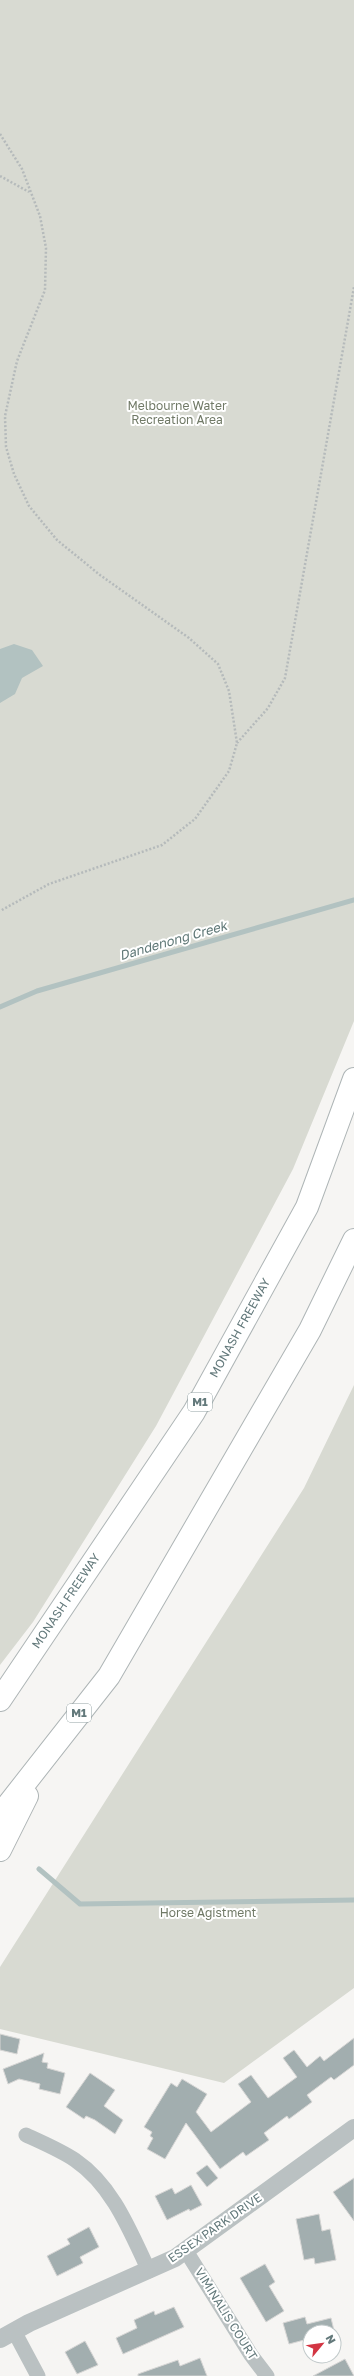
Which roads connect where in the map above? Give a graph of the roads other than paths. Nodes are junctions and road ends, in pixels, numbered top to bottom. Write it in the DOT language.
graph roads {
  1 [pos="354,1079"];
  2 [pos="354,1240"];
  3 [pos="0,1700"];
  4 [pos="49,1750"];
  5 [pos="0,1815"];
  6 [pos="0,1850"];
  7 [pos="354,2128"];
  8 [pos="26,2135"];
  9 [pos="186,2251"];
  10 [pos="149,2271"];
  11 [pos="7,2335"];
  12 [pos="38,2376"];
  13 [pos="267,2376"];
  1 -- 3 [label="highway, MONASH FREEWAY / M1"];
  2 -- 4 [label="highway, M1"];
  4 -- 5 [label="highway, M1"];
  4 -- 6 [label="highway"];
  7 -- 9 [label="street, ESSEX PARK DRIVE"];
  8 -- 10 [label="street"];
  9 -- 10 [label="street, ESSEX PARK DRIVE"];
  9 -- 13 [label="street, VIMINALIS COURT"];
  10 -- 11 [label="street, ESSEX PARK DRIVE"];
  11 -- 12 [label="street"];
}
